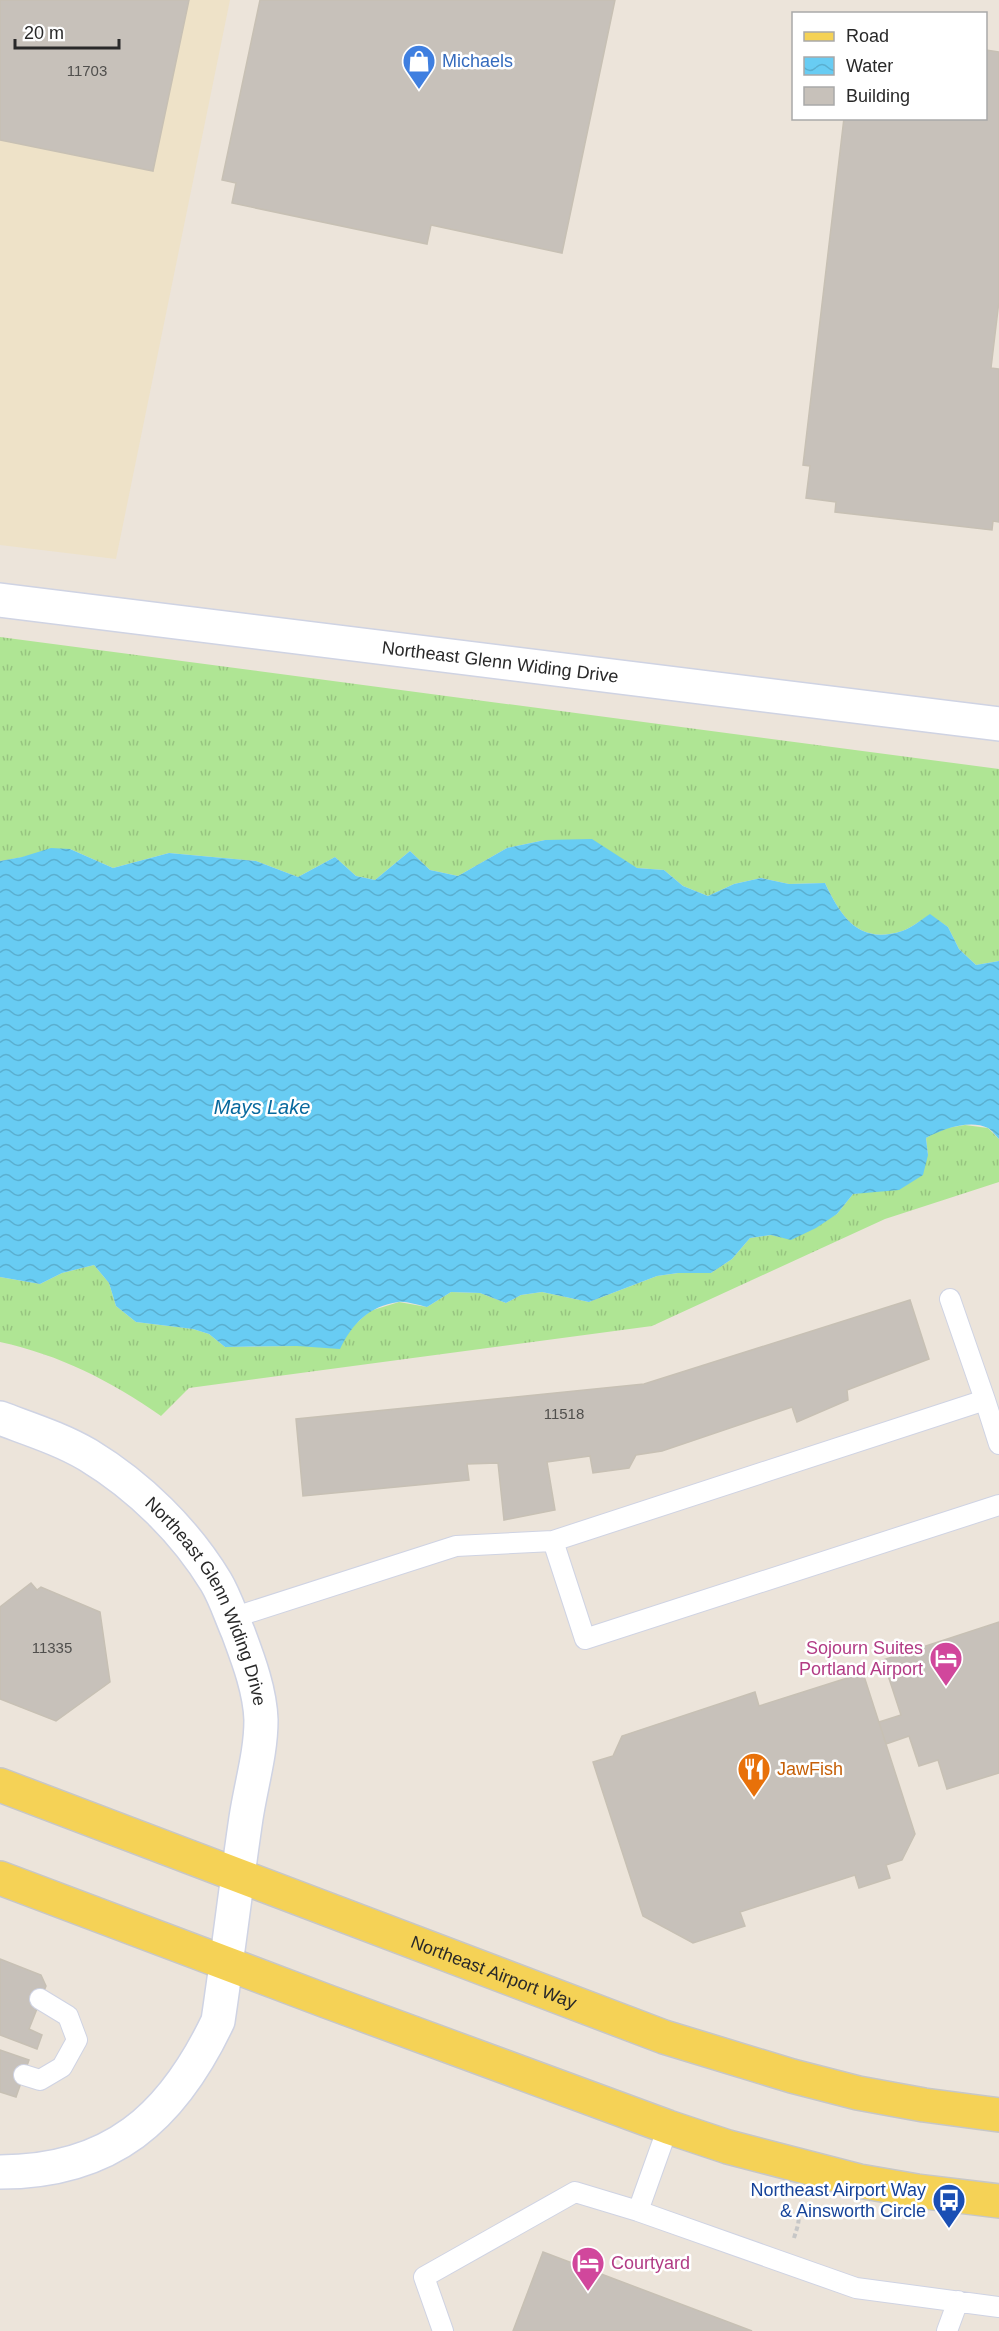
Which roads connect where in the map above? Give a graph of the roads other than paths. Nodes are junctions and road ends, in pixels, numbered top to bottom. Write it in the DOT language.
graph roads {
  1 [pos="0,600"];
  2 [pos="999,724"];
  3 [pos="950,1299"];
  4 [pos="985,1400"];
  5 [pos="0,1418"];
  6 [pos="999,1444"];
  7 [pos="999,1505"];
  8 [pos="553,1541"];
  9 [pos="232,1618"];
  10 [pos="0,1785"];
  11 [pos="238,1875"];
  12 [pos="0,1878"];
  13 [pos="226,1964"];
  14 [pos="40,2000"];
  15 [pos="24,2075"];
  16 [pos="999,2115"];
  17 [pos="668,2127"];
  18 [pos="0,2172"];
  19 [pos="999,2201"];
  20 [pos="638,2211"];
  21 [pos="958,2301"];
  22 [pos="999,2307"];
  23 [pos="443,2331"];
  24 [pos="947,2331"];
  1 -- 2 [label="street, Northeast Glenn Widing Drive"];
  3 -- 4 [label="lane"];
  4 -- 6 [label="lane"];
  4 -- 8 [label="lane"];
  5 -- 9 [label="street, Northeast Glenn Widing Drive"];
  7 -- 8 [label="lane"];
  8 -- 9 [label="lane"];
  9 -- 11 [label="street, Northeast Glenn Widing Drive"];
  10 -- 11 [label="main road, Northeast Airport Way"];
  11 -- 13 [label="street, Northeast Glenn Widing Drive"];
  11 -- 16 [label="main road, Northeast Airport Way"];
  12 -- 13 [label="main road"];
  13 -- 17 [label="main road"];
  13 -- 18 [label="street, Northeast Glenn Widing Drive"];
  14 -- 15 [label="lane"];
  17 -- 19 [label="main road"];
  17 -- 20 [label="lane"];
  20 -- 21 [label="lane"];
  20 -- 23 [label="lane"];
  21 -- 22 [label="lane"];
  21 -- 24 [label="lane"];
}
